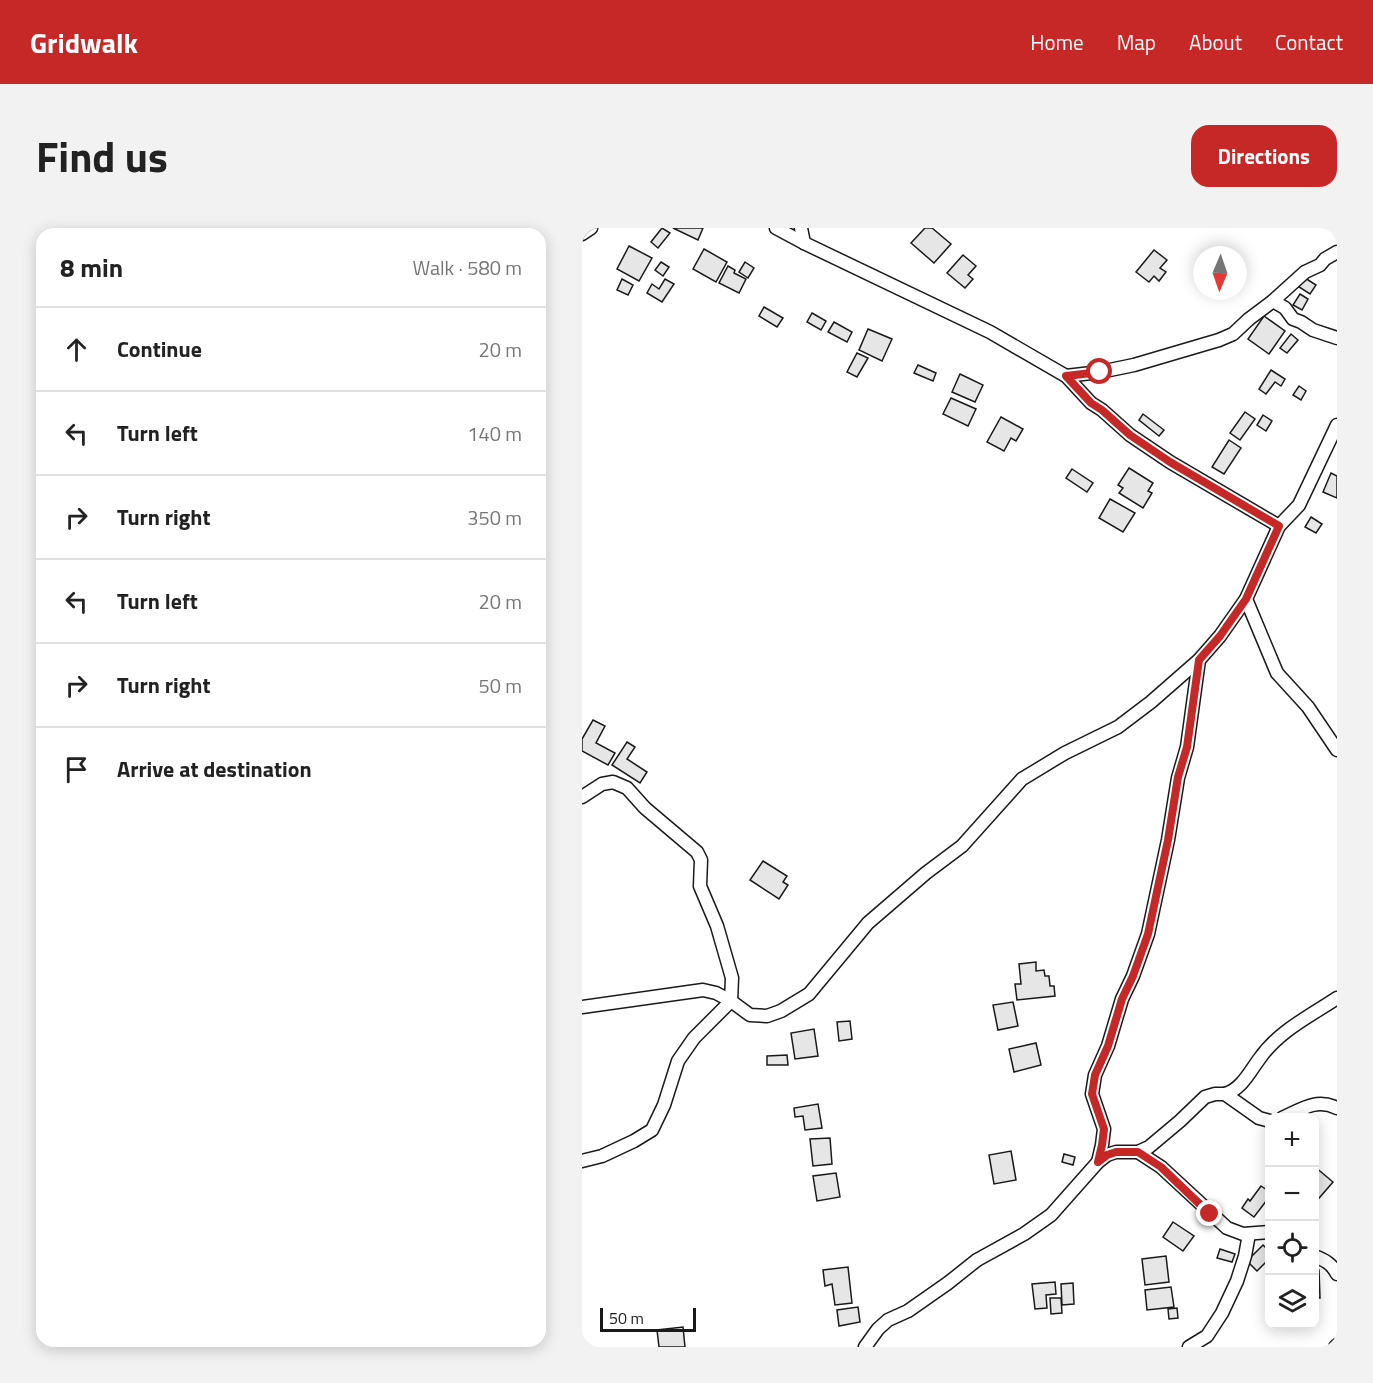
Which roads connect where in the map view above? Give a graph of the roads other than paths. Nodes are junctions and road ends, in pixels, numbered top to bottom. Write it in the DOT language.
graph roads {
  1 [pos="591,228"];
  2 [pos="776,228"];
  3 [pos="801,228"];
  4 [pos="582,234"];
  5 [pos="804,243"];
  6 [pos="1337,252"];
  7 [pos="1273,301"];
  8 [pos="1337,338"];
  9 [pos="1066,376"];
  10 [pos="1337,425"];
  11 [pos="1279,526"];
  12 [pos="1246,599"];
  13 [pos="1199,660"];
  14 [pos="1337,750"];
  15 [pos="582,796"];
  16 [pos="1337,998"];
  17 [pos="731,1000"];
  18 [pos="582,1007"];
  19 [pos="1225,1094"];
  20 [pos="1337,1108"];
  21 [pos="1294,1113"];
  22 [pos="1265,1120"];
  23 [pos="1138,1152"];
  24 [pos="582,1161"];
  25 [pos="1098,1162"];
  26 [pos="1265,1232"];
  27 [pos="1249,1234"];
  28 [pos="1319,1258"];
  29 [pos="1337,1274"];
  30 [pos="865,1347"];
  31 [pos="1189,1347"];
  1 -- 4 [label="street"];
  2 -- 5 [label="street"];
  3 -- 5 [label="street"];
  5 -- 9 [label="street"];
  6 -- 7 [label="street"];
  7 -- 8 [label="street"];
  7 -- 9 [label="street"];
  9 -- 11 [label="street"];
  10 -- 11 [label="street"];
  11 -- 12 [label="street"];
  12 -- 13 [label="street"];
  12 -- 14 [label="street"];
  13 -- 17 [label="street"];
  13 -- 25 [label="street"];
  15 -- 17 [label="street"];
  16 -- 19 [label="street"];
  17 -- 18 [label="street"];
  17 -- 24 [label="street"];
  19 -- 22 [label="street"];
  19 -- 23 [label="street"];
  20 -- 21 [label="street"];
  23 -- 25 [label="street"];
  23 -- 27 [label="street"];
  25 -- 30 [label="street"];
  26 -- 27 [label="street"];
  27 -- 31 [label="street"];
  28 -- 29 [label="street"];
}
